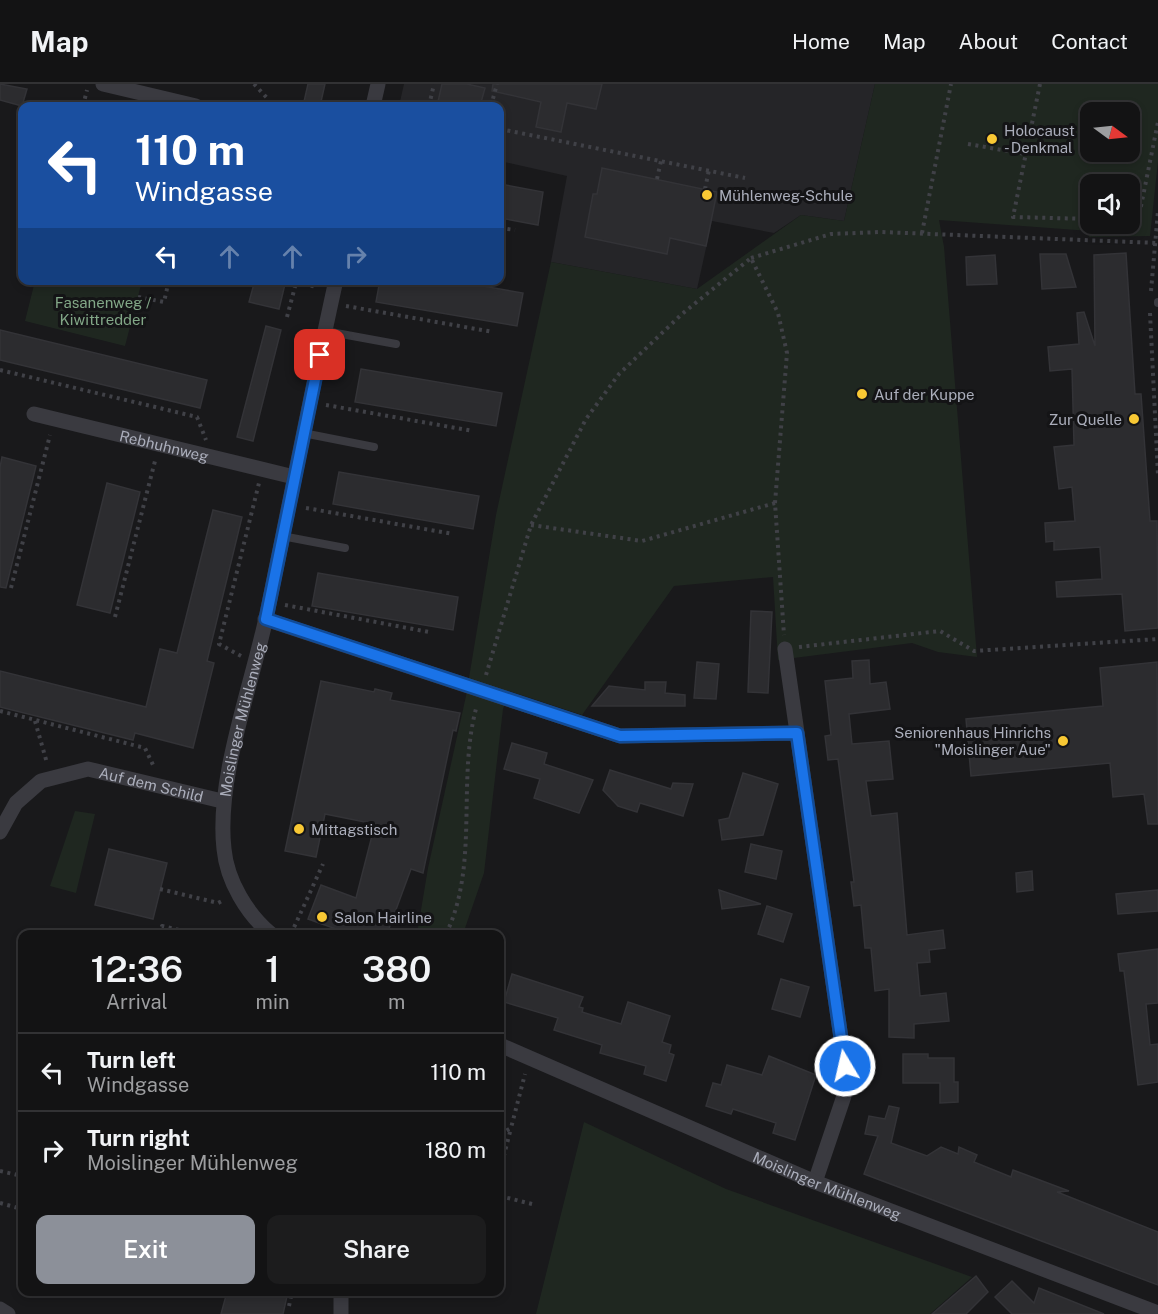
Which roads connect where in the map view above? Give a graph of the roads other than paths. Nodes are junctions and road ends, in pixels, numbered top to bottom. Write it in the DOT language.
graph roads {
  1 [pos="104,84"];
  2 [pos="378,84"];
  3 [pos="179,102"];
  4 [pos="374,102"];
  5 [pos="335,285"];
  6 [pos="325,331"];
  7 [pos="396,344"];
  8 [pos="34,414"];
  9 [pos="303,433"];
  10 [pos="374,447"];
  11 [pos="294,477"];
  12 [pos="282,536"];
  13 [pos="345,548"];
  14 [pos="266,619"];
  15 [pos="785,649"];
  16 [pos="797,733"];
  17 [pos="222,801"];
  18 [pos="0,832"];
  19 [pos="266,930"];
  20 [pos="504,1047"];
  21 [pos="815,1182"];
  22 [pos="341,1296"];
  23 [pos="0,1309"];
  24 [pos="1158,1313"];
  25 [pos="8,1314"];
  26 [pos="341,1314"];
  1 -- 3 [label="street"];
  2 -- 4 [label="street"];
  5 -- 6 [label="street, Moislinger Mühlenweg"];
  6 -- 7 [label="lane"];
  6 -- 9 [label="street, Moislinger Mühlenweg"];
  8 -- 11 [label="street, Rebhuhnweg"];
  9 -- 10 [label="lane"];
  9 -- 11 [label="street, Moislinger Mühlenweg"];
  11 -- 12 [label="street, Moislinger Mühlenweg"];
  12 -- 13 [label="lane"];
  12 -- 14 [label="street, Moislinger Mühlenweg"];
  14 -- 16 [label="street"];
  14 -- 17 [label="street, Moislinger Mühlenweg"];
  15 -- 16 [label="street"];
  16 -- 21 [label="street"];
  17 -- 18 [label="street, Auf dem Schild"];
  17 -- 19 [label="street, Moislinger Mühlenweg"];
  20 -- 21 [label="street, Moislinger Mühlenweg"];
  21 -- 24 [label="street, Moislinger Mühlenweg"];
  22 -- 26 [label="street"];
  23 -- 25 [label="street"];
}
